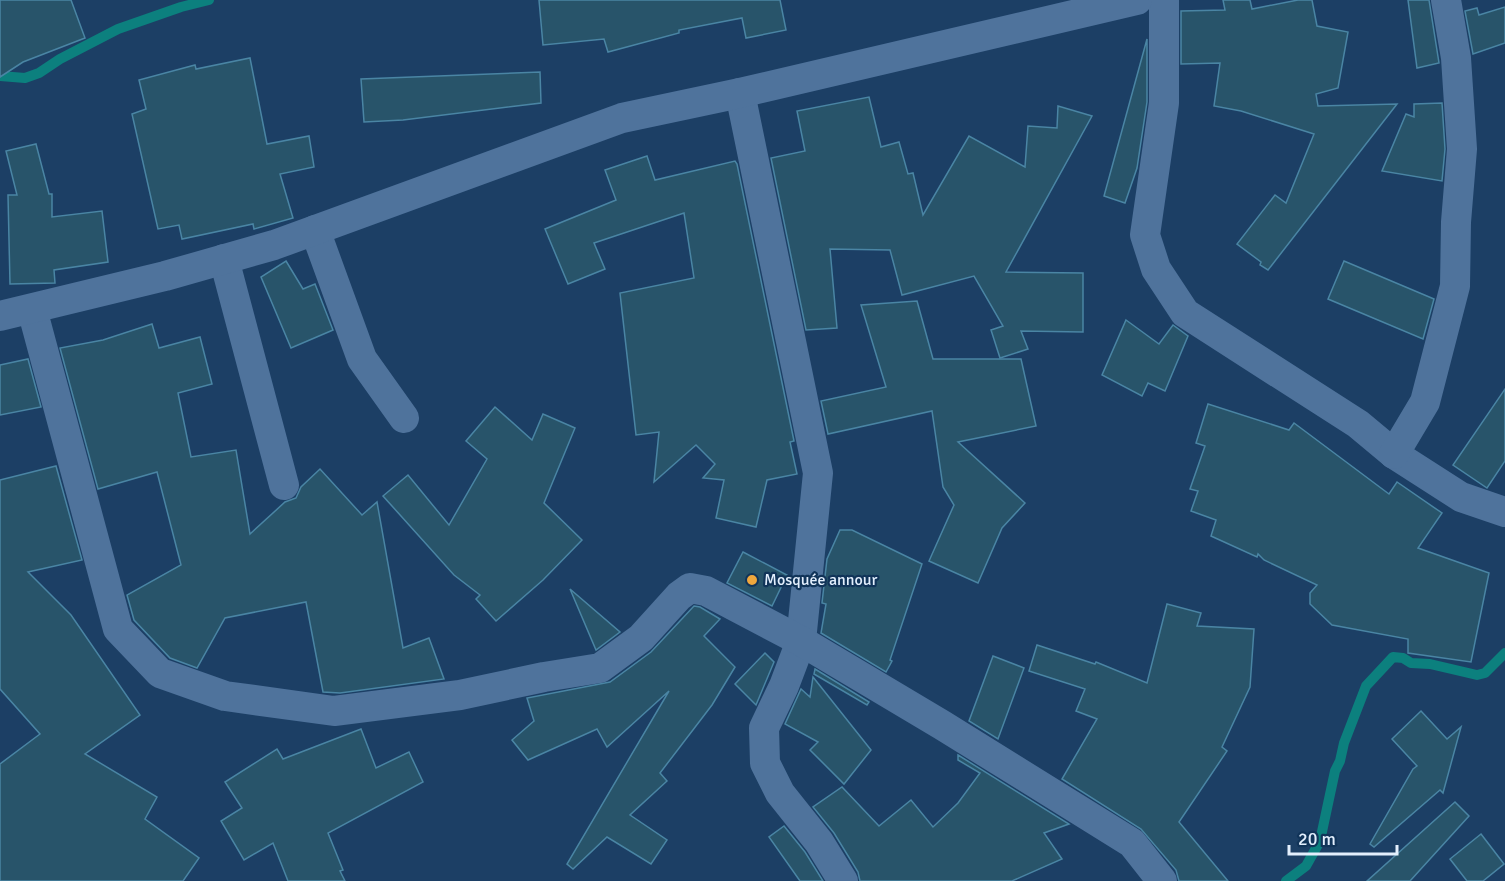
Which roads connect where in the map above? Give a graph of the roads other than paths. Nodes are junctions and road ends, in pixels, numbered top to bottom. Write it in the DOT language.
graph roads {
  1 [pos="1137,0"];
  2 [pos="1164,0"];
  3 [pos="1446,0"];
  4 [pos="1084,6"];
  5 [pos="740,93"];
  6 [pos="315,230"];
  7 [pos="224,259"];
  8 [pos="32,309"];
  9 [pos="0,316"];
  10 [pos="404,418"];
  11 [pos="1394,454"];
  12 [pos="284,485"];
  13 [pos="1505,512"];
  14 [pos="801,641"];
  15 [pos="843,881"];
  16 [pos="1162,881"];
  1 -- 4 [label="street"];
  2 -- 11 [label="street"];
  3 -- 11 [label="street"];
  4 -- 5 [label="street"];
  5 -- 6 [label="street"];
  5 -- 14 [label="street"];
  6 -- 7 [label="street"];
  6 -- 10 [label="street"];
  7 -- 8 [label="street"];
  7 -- 12 [label="street"];
  8 -- 9 [label="street"];
  8 -- 14 [label="street"];
  11 -- 13 [label="street"];
  14 -- 15 [label="street"];
  14 -- 16 [label="street"];
}
